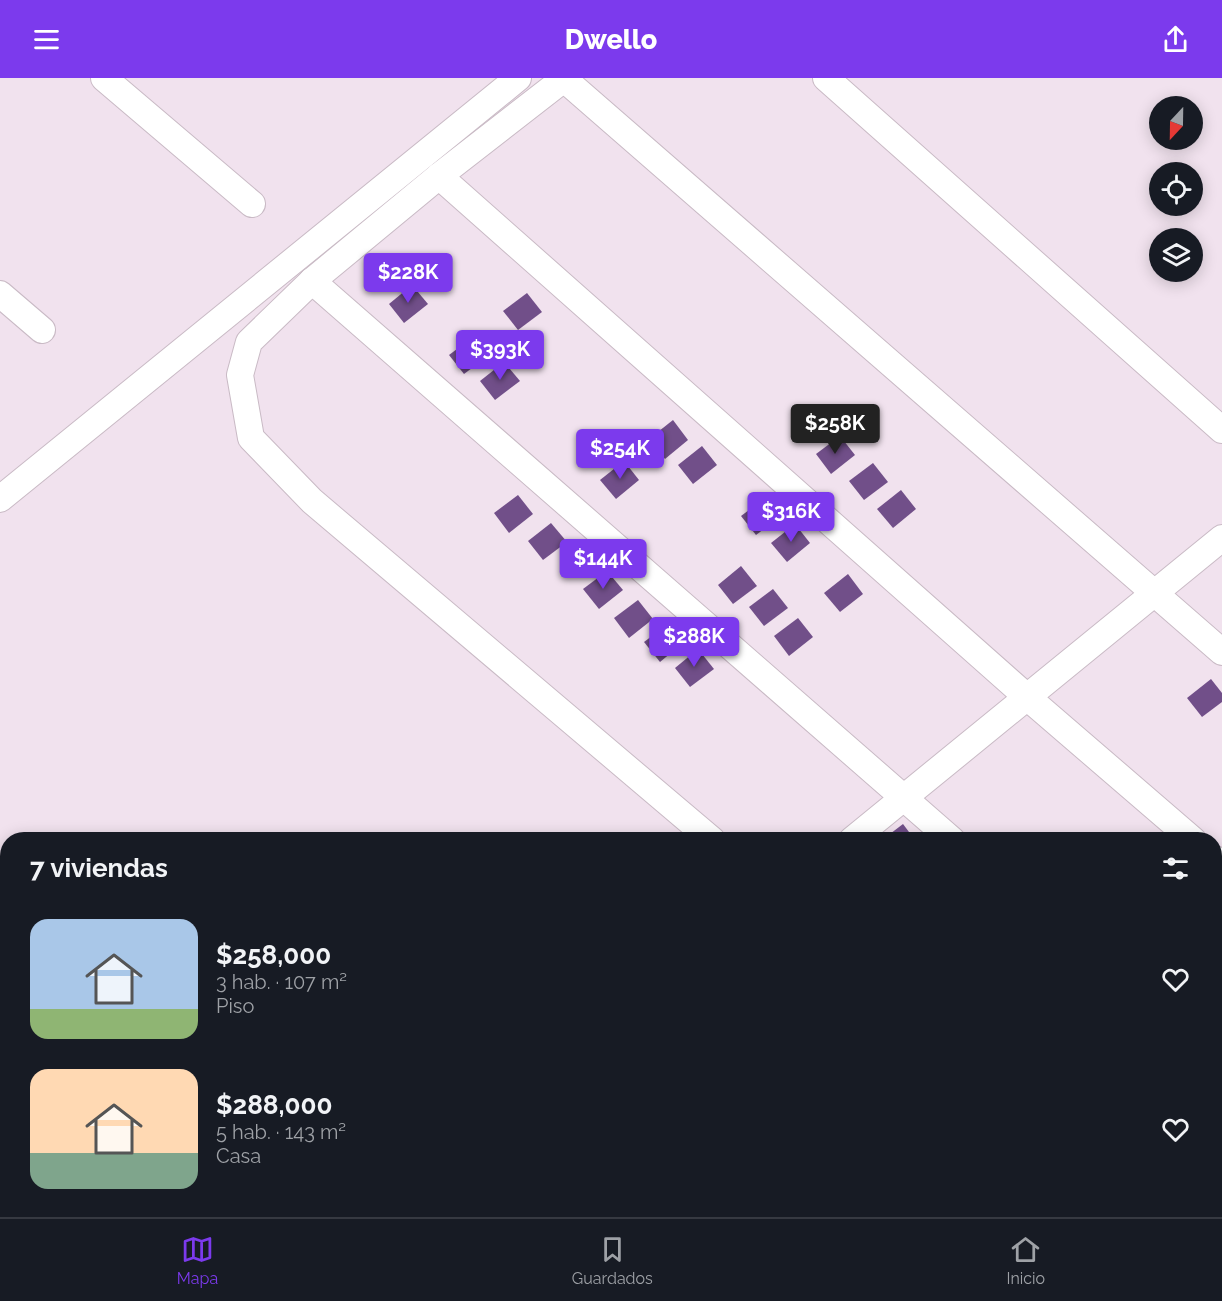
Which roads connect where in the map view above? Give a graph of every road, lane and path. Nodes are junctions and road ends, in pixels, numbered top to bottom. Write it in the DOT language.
graph roads {
  1 [pos="104,78"];
  2 [pos="518,78"];
  3 [pos="564,78"];
  4 [pos="826,78"];
  5 [pos="439,176"];
  6 [pos="252,204"];
  7 [pos="312,280"];
  8 [pos="0,294"];
  9 [pos="42,330"];
  10 [pos="1222,430"];
  11 [pos="0,499"];
  12 [pos="1222,538"];
  13 [pos="1154,593"];
  14 [pos="1222,652"];
  15 [pos="1027,698"];
  16 [pos="903,798"];
  17 [pos="703,832"];
  18 [pos="862,832"];
  19 [pos="943,832"];
  20 [pos="1184,832"];
  1 -- 6 [label="street"];
  2 -- 11 [label="street"];
  3 -- 5 [label="street"];
  3 -- 13 [label="street"];
  4 -- 10 [label="street"];
  5 -- 7 [label="street"];
  5 -- 15 [label="street"];
  7 -- 16 [label="street"];
  7 -- 17 [label="street"];
  8 -- 9 [label="street"];
  12 -- 13 [label="street"];
  13 -- 14 [label="street"];
  13 -- 15 [label="street"];
  15 -- 16 [label="street"];
  15 -- 20 [label="street"];
  16 -- 18 [label="street"];
  16 -- 19 [label="street"];
}
